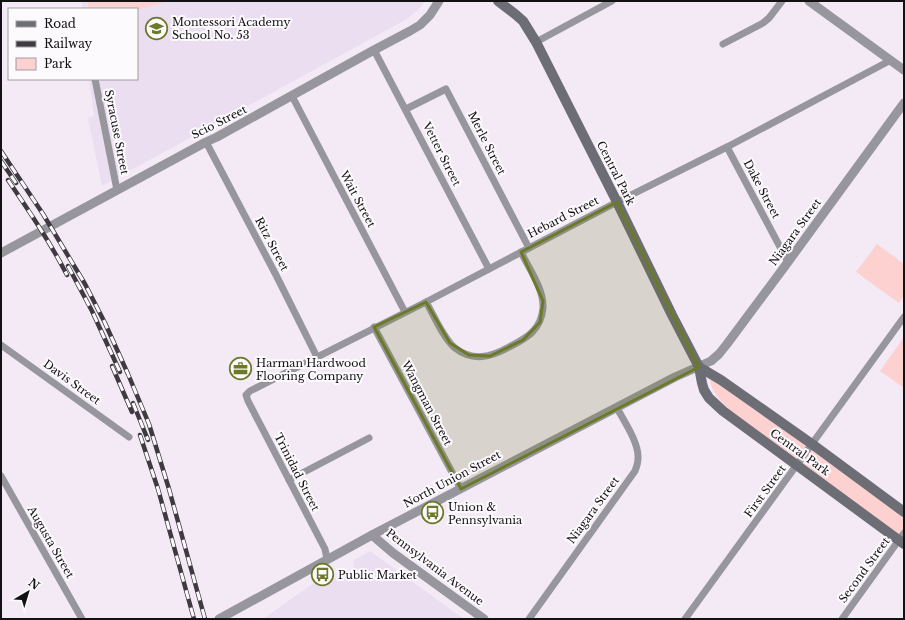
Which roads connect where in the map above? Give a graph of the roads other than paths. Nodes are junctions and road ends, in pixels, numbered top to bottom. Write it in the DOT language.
graph roads {
  1 [pos="439,1"];
  2 [pos="498,1"];
  3 [pos="612,1"];
  4 [pos="782,1"];
  5 [pos="809,1"];
  6 [pos="536,42"];
  7 [pos="722,44"];
  8 [pos="374,50"];
  9 [pos="891,60"];
  10 [pos="904,69"];
  11 [pos="95,80"];
  12 [pos="292,96"];
  13 [pos="904,103"];
  14 [pos="406,110"];
  15 [pos="206,142"];
  16 [pos="728,147"];
  17 [pos="117,190"];
  18 [pos="617,202"];
  19 [pos="529,248"];
  20 [pos="521,252"];
  21 [pos="1,253"];
  22 [pos="788,262"];
  23 [pos="489,269"];
  24 [pos="426,302"];
  25 [pos="405,312"];
  26 [pos="904,317"];
  27 [pos="374,327"];
  28 [pos="1,345"];
  29 [pos="317,357"];
  30 [pos="699,367"];
  31 [pos="246,395"];
  32 [pos="617,408"];
  33 [pos="129,437"];
  34 [pos="369,438"];
  35 [pos="812,444"];
  36 [pos="797,465"];
  37 [pos="1,476"];
  38 [pos="289,480"];
  39 [pos="461,489"];
  40 [pos="904,512"];
  41 [pos="372,535"];
  42 [pos="902,539"];
  43 [pos="328,559"];
  44 [pos="82,619"];
  45 [pos="219,619"];
  46 [pos="484,619"];
  47 [pos="529,619"];
  48 [pos="685,619"];
  49 [pos="842,619"];
  1 -- 8 [label="street, Scio Street"];
  2 -- 6 [label="main road, Central Park"];
  3 -- 6 [label="street"];
  4 -- 7 [label="street"];
  5 -- 9 [label="street"];
  6 -- 18 [label="main road, Central Park"];
  8 -- 12 [label="street, Scio Street"];
  8 -- 14 [label="street, Vetter Street"];
  9 -- 10 [label="street"];
  9 -- 16 [label="street, Hebard Street"];
  11 -- 17 [label="street, Syracuse Street"];
  12 -- 15 [label="street, Scio Street"];
  12 -- 25 [label="street, Wait Street"];
  13 -- 22 [label="street, Niagara Street"];
  14 -- 19 [label="street, Merle Street"];
  14 -- 23 [label="street, Vetter Street"];
  15 -- 17 [label="street, Scio Street"];
  15 -- 29 [label="street, Ritz Street"];
  16 -- 18 [label="street, Hebard Street"];
  16 -- 22 [label="street, Dake Street"];
  17 -- 21 [label="street, Scio Street"];
  18 -- 19 [label="street, Hebard Street"];
  18 -- 30 [label="main road, Central Park"];
  19 -- 20 [label="street, Hebard Street"];
  20 -- 23 [label="street, Hebard Street"];
  20 -- 24 [label="street"];
  22 -- 30 [label="street, Niagara Street"];
  23 -- 24 [label="street, Hebard Street"];
  24 -- 25 [label="street, Hebard Street"];
  25 -- 27 [label="street, Hebard Street"];
  26 -- 35 [label="street, First Street"];
  27 -- 29 [label="street, Hebard Street"];
  27 -- 39 [label="street, Wangman Street"];
  28 -- 33 [label="street, Davis Street"];
  29 -- 31 [label="street, Hebard Street"];
  30 -- 32 [label="street, North Union Street"];
  30 -- 35 [label="main road, Central Park"];
  30 -- 36 [label="main road, Central Park"];
  31 -- 38 [label="street, Trinidad Street"];
  32 -- 39 [label="street, North Union Street"];
  32 -- 47 [label="street, Niagara Street"];
  34 -- 38 [label="street"];
  35 -- 36 [label="street, First Street"];
  35 -- 40 [label="main road, Central Park"];
  36 -- 42 [label="main road, Central Park"];
  36 -- 48 [label="street, First Street"];
  37 -- 44 [label="street, Augusta Street"];
  38 -- 43 [label="street, Trinidad Street"];
  39 -- 41 [label="street, North Union Street"];
  41 -- 43 [label="street, North Union Street"];
  41 -- 46 [label="street, Pennsylvania Avenue"];
  42 -- 49 [label="street, Second Street"];
  43 -- 45 [label="street, North Union Street"];
}
